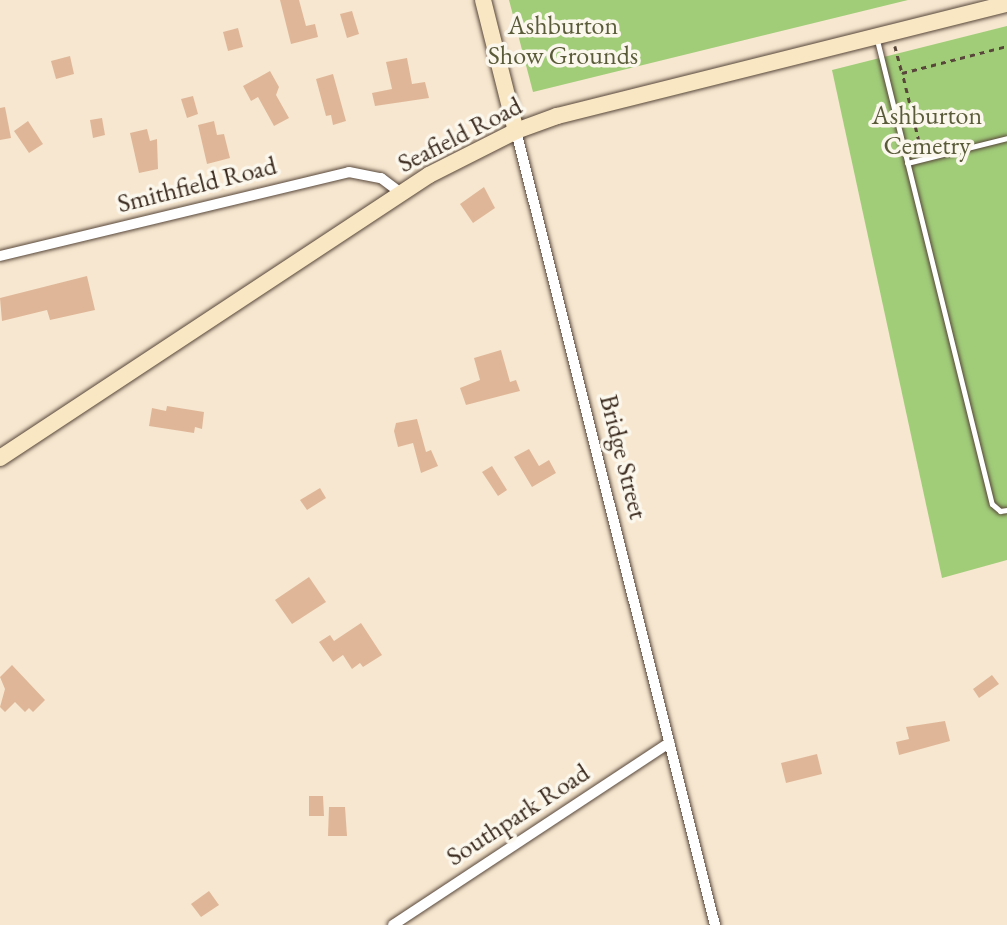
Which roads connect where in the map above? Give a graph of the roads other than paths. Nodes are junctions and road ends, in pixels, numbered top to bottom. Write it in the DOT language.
graph roads {
  1 [pos="483,0"];
  2 [pos="1007,4"];
  3 [pos="884,34"];
  4 [pos="516,131"];
  5 [pos="1007,138"];
  6 [pos="907,163"];
  7 [pos="401,193"];
  8 [pos="0,256"];
  9 [pos="0,457"];
  10 [pos="1007,510"];
  11 [pos="669,743"];
  12 [pos="393,925"];
  13 [pos="715,925"];
  1 -- 4 [label="street, Bridge Street"];
  2 -- 3 [label="street, Seafield Road"];
  3 -- 4 [label="street, Seafield Road"];
  3 -- 6 [label="lane"];
  4 -- 7 [label="street, Seafield Road"];
  4 -- 11 [label="street, Bridge Street"];
  5 -- 6 [label="lane"];
  6 -- 10 [label="lane"];
  7 -- 8 [label="street, Smithfield Road"];
  7 -- 9 [label="street, Seafield Road"];
  11 -- 12 [label="street, Southpark Road"];
  11 -- 13 [label="street, Bridge Street"];
}
